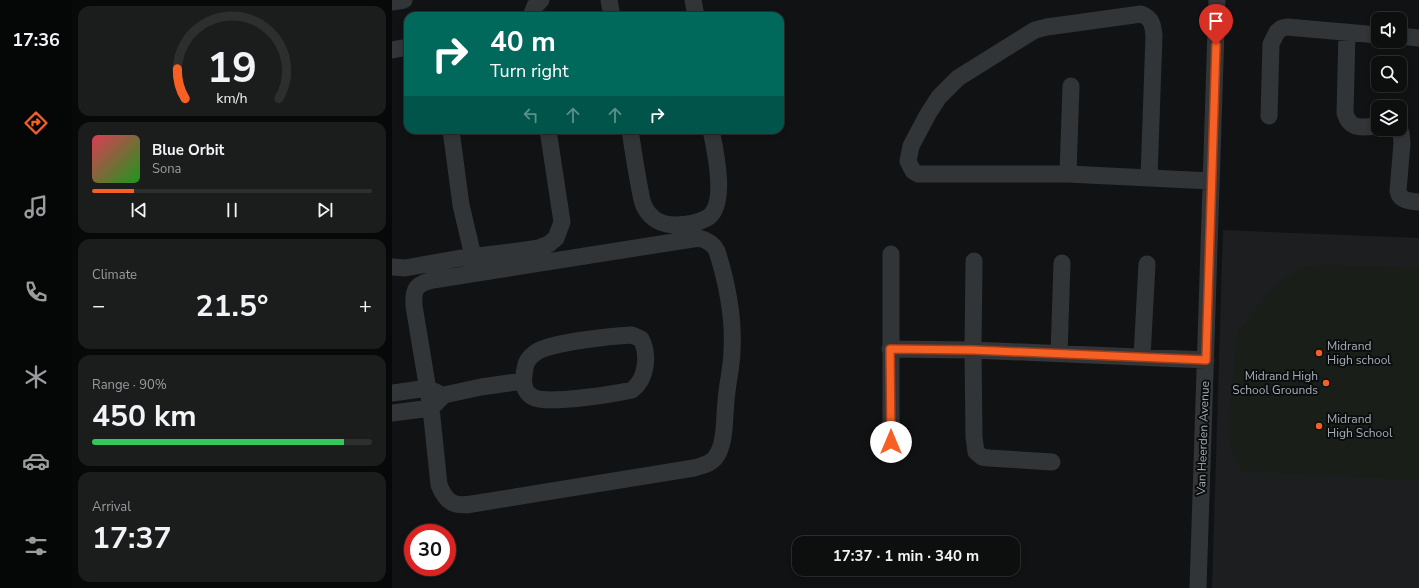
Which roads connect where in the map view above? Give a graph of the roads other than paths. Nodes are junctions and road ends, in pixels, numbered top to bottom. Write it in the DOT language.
graph roads {
  1 [pos="404,0"];
  2 [pos="541,0"];
  3 [pos="609,0"];
  4 [pos="693,0"];
  5 [pos="1217,0"];
  6 [pos="392,2"];
  7 [pos="533,12"];
  8 [pos="611,12"];
  9 [pos="695,12"];
  10 [pos="1347,32"];
  11 [pos="1371,34"];
  12 [pos="1407,37"];
  13 [pos="1419,38"];
  14 [pos="404,48"];
  15 [pos="392,50"];
  16 [pos="1071,86"];
  17 [pos="1268,116"];
  18 [pos="1371,126"];
  19 [pos="452,134"];
  20 [pos="549,134"];
  21 [pos="631,134"];
  22 [pos="712,134"];
  23 [pos="1402,136"];
  24 [pos="1068,174"];
  25 [pos="1148,177"];
  26 [pos="1211,181"];
  27 [pos="1419,202"];
  28 [pos="891,254"];
  29 [pos="473,256"];
  30 [pos="974,261"];
  31 [pos="1062,263"];
  32 [pos="1147,264"];
  33 [pos="392,267"];
  34 [pos="890,349"];
  35 [pos="973,350"];
  36 [pos="1059,354"];
  37 [pos="1142,357"];
  38 [pos="1206,360"];
  39 [pos="523,381"];
  40 [pos="428,388"];
  41 [pos="392,393"];
  42 [pos="444,395"];
  43 [pos="431,408"];
  44 [pos="392,414"];
  45 [pos="891,442"];
  46 [pos="1052,462"];
  47 [pos="1198,588"];
  1 -- 6 [label="street"];
  2 -- 7 [label="street"];
  3 -- 8 [label="street"];
  4 -- 9 [label="street"];
  5 -- 26 [label="street, Van Heerden Avenue"];
  10 -- 11 [label="street"];
  10 -- 17 [label="street"];
  10 -- 18 [label="street"];
  12 -- 13 [label="street"];
  14 -- 15 [label="street"];
  16 -- 24 [label="street"];
  19 -- 29 [label="street"];
  20 -- 29 [label="street"];
  21 -- 22 [label="street"];
  23 -- 27 [label="street"];
  24 -- 25 [label="street"];
  24 -- 25 [label="street"];
  25 -- 26 [label="street"];
  26 -- 38 [label="street, Van Heerden Avenue"];
  28 -- 34 [label="street"];
  29 -- 33 [label="street"];
  30 -- 35 [label="street"];
  31 -- 36 [label="street"];
  32 -- 37 [label="street"];
  34 -- 35 [label="street"];
  34 -- 45 [label="street"];
  35 -- 36 [label="street"];
  35 -- 46 [label="street"];
  36 -- 37 [label="street"];
  37 -- 38 [label="street"];
  38 -- 47 [label="street, Van Heerden Avenue"];
  39 -- 39 [label="street"];
  39 -- 42 [label="street"];
  40 -- 41 [label="street"];
  40 -- 42 [label="street"];
  40 -- 43 [label="street"];
  40 -- 43 [label="street"];
  42 -- 43 [label="street"];
  43 -- 44 [label="street"];
}
